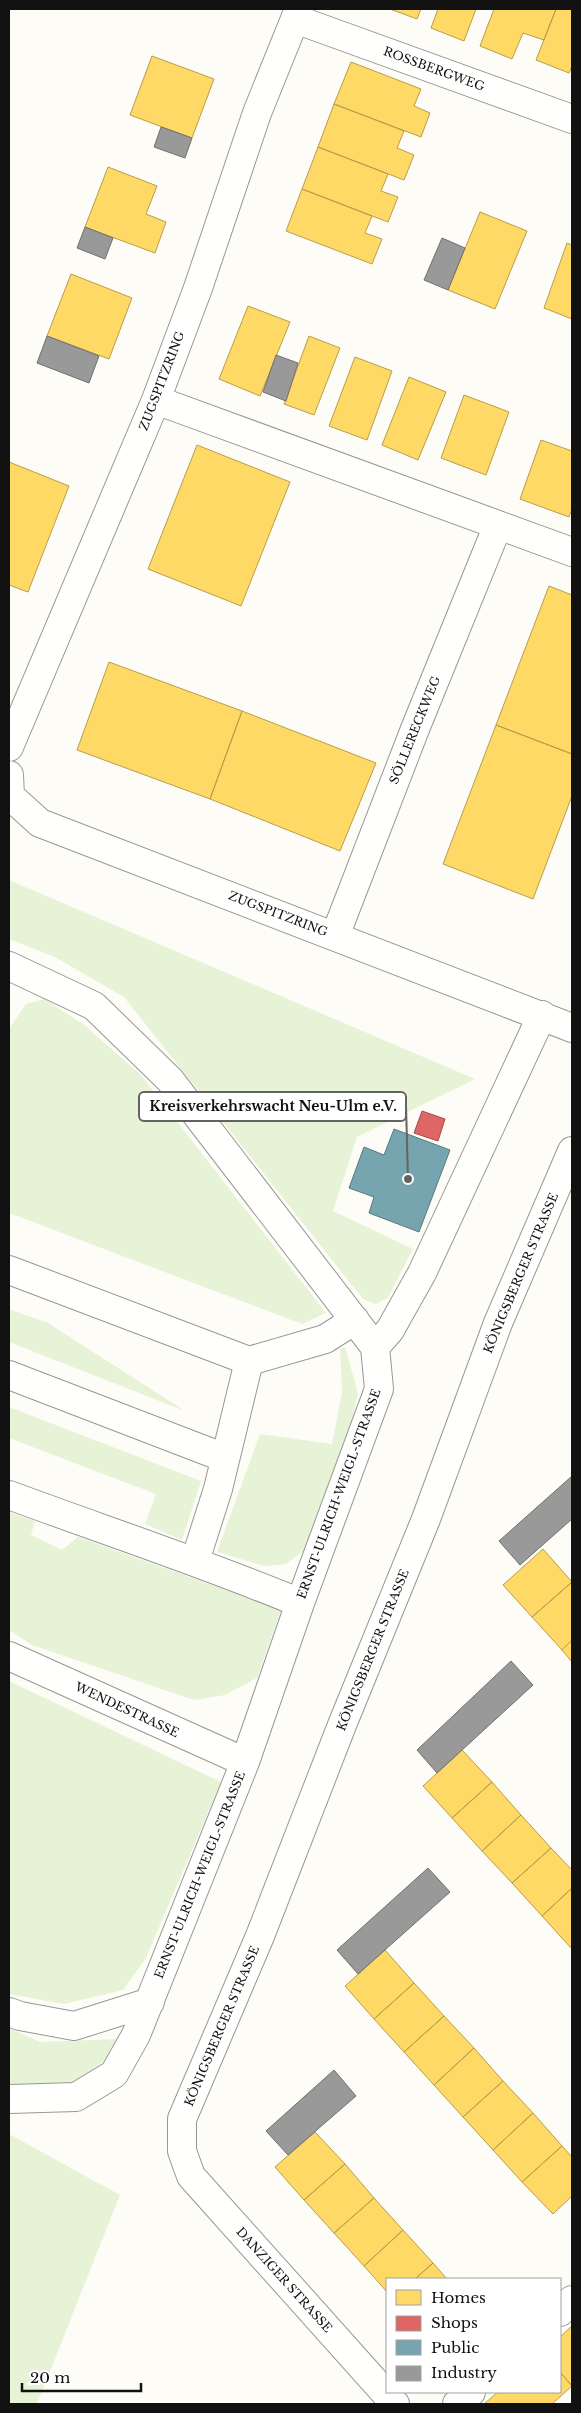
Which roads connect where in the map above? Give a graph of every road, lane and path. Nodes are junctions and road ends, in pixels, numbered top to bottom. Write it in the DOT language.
graph roads {
  1 [pos="297,14"];
  2 [pos="572,119"];
  3 [pos="156,400"];
  4 [pos="498,525"];
  5 [pos="572,552"];
  6 [pos="9,748"];
  7 [pos="9,789"];
  8 [pos="335,936"];
  9 [pos="11,971"];
  10 [pos="542,1015"];
  11 [pos="572,1028"];
  12 [pos="572,1151"];
  13 [pos="9,1270"];
  14 [pos="355,1320"];
  15 [pos="375,1347"];
  16 [pos="249,1361"];
  17 [pos="9,1375"];
  18 [pos="225,1458"];
  19 [pos="9,1495"];
  20 [pos="195,1561"];
  21 [pos="300,1603"];
  22 [pos="9,1656"];
  23 [pos="245,1762"];
  24 [pos="150,2002"];
  25 [pos="9,2012"];
  26 [pos="9,2099"];
  27 [pos="182,2151"];
  28 [pos="572,2300"];
  29 [pos="561,2311"];
  30 [pos="470,2393"];
  31 [pos="395,2404"];
  32 [pos="457,2404"];
  1 -- 2 [label="street, ROSSBERGWEG"];
  1 -- 3 [label="street, ZUGSPITZRING"];
  3 -- 4 [label="street"];
  3 -- 6 [label="street, ZUGSPITZRING"];
  4 -- 5 [label="street"];
  4 -- 8 [label="street, SÖLLERECKWEG"];
  7 -- 8 [label="street, ZUGSPITZRING"];
  8 -- 10 [label="street, ZUGSPITZRING"];
  9 -- 14 [label="street"];
  10 -- 11 [label="street, ZUGSPITZRING"];
  10 -- 15 [label="street"];
  12 -- 27 [label="street, KÖNIGSBERGER STRASSE"];
  13 -- 16 [label="street"];
  14 -- 15 [label="street"];
  14 -- 16 [label="street"];
  15 -- 21 [label="street, ERNST-ULRICH-WEIGL-STRASSE"];
  16 -- 18 [label="street"];
  17 -- 18 [label="street"];
  18 -- 20 [label="street"];
  19 -- 20 [label="street"];
  20 -- 21 [label="street"];
  21 -- 23 [label="street, ERNST-ULRICH-WEIGL-STRASSE"];
  22 -- 23 [label="street, WENDESTRASSE"];
  23 -- 24 [label="street, ERNST-ULRICH-WEIGL-STRASSE"];
  24 -- 25 [label="street"];
  24 -- 26 [label="street, ERNST-ULRICH-WEIGL-STRASSE"];
  27 -- 31 [label="street, DANZIGER STRASSE"];
  28 -- 29 [label="street"];
  30 -- 32 [label="street"];
}
